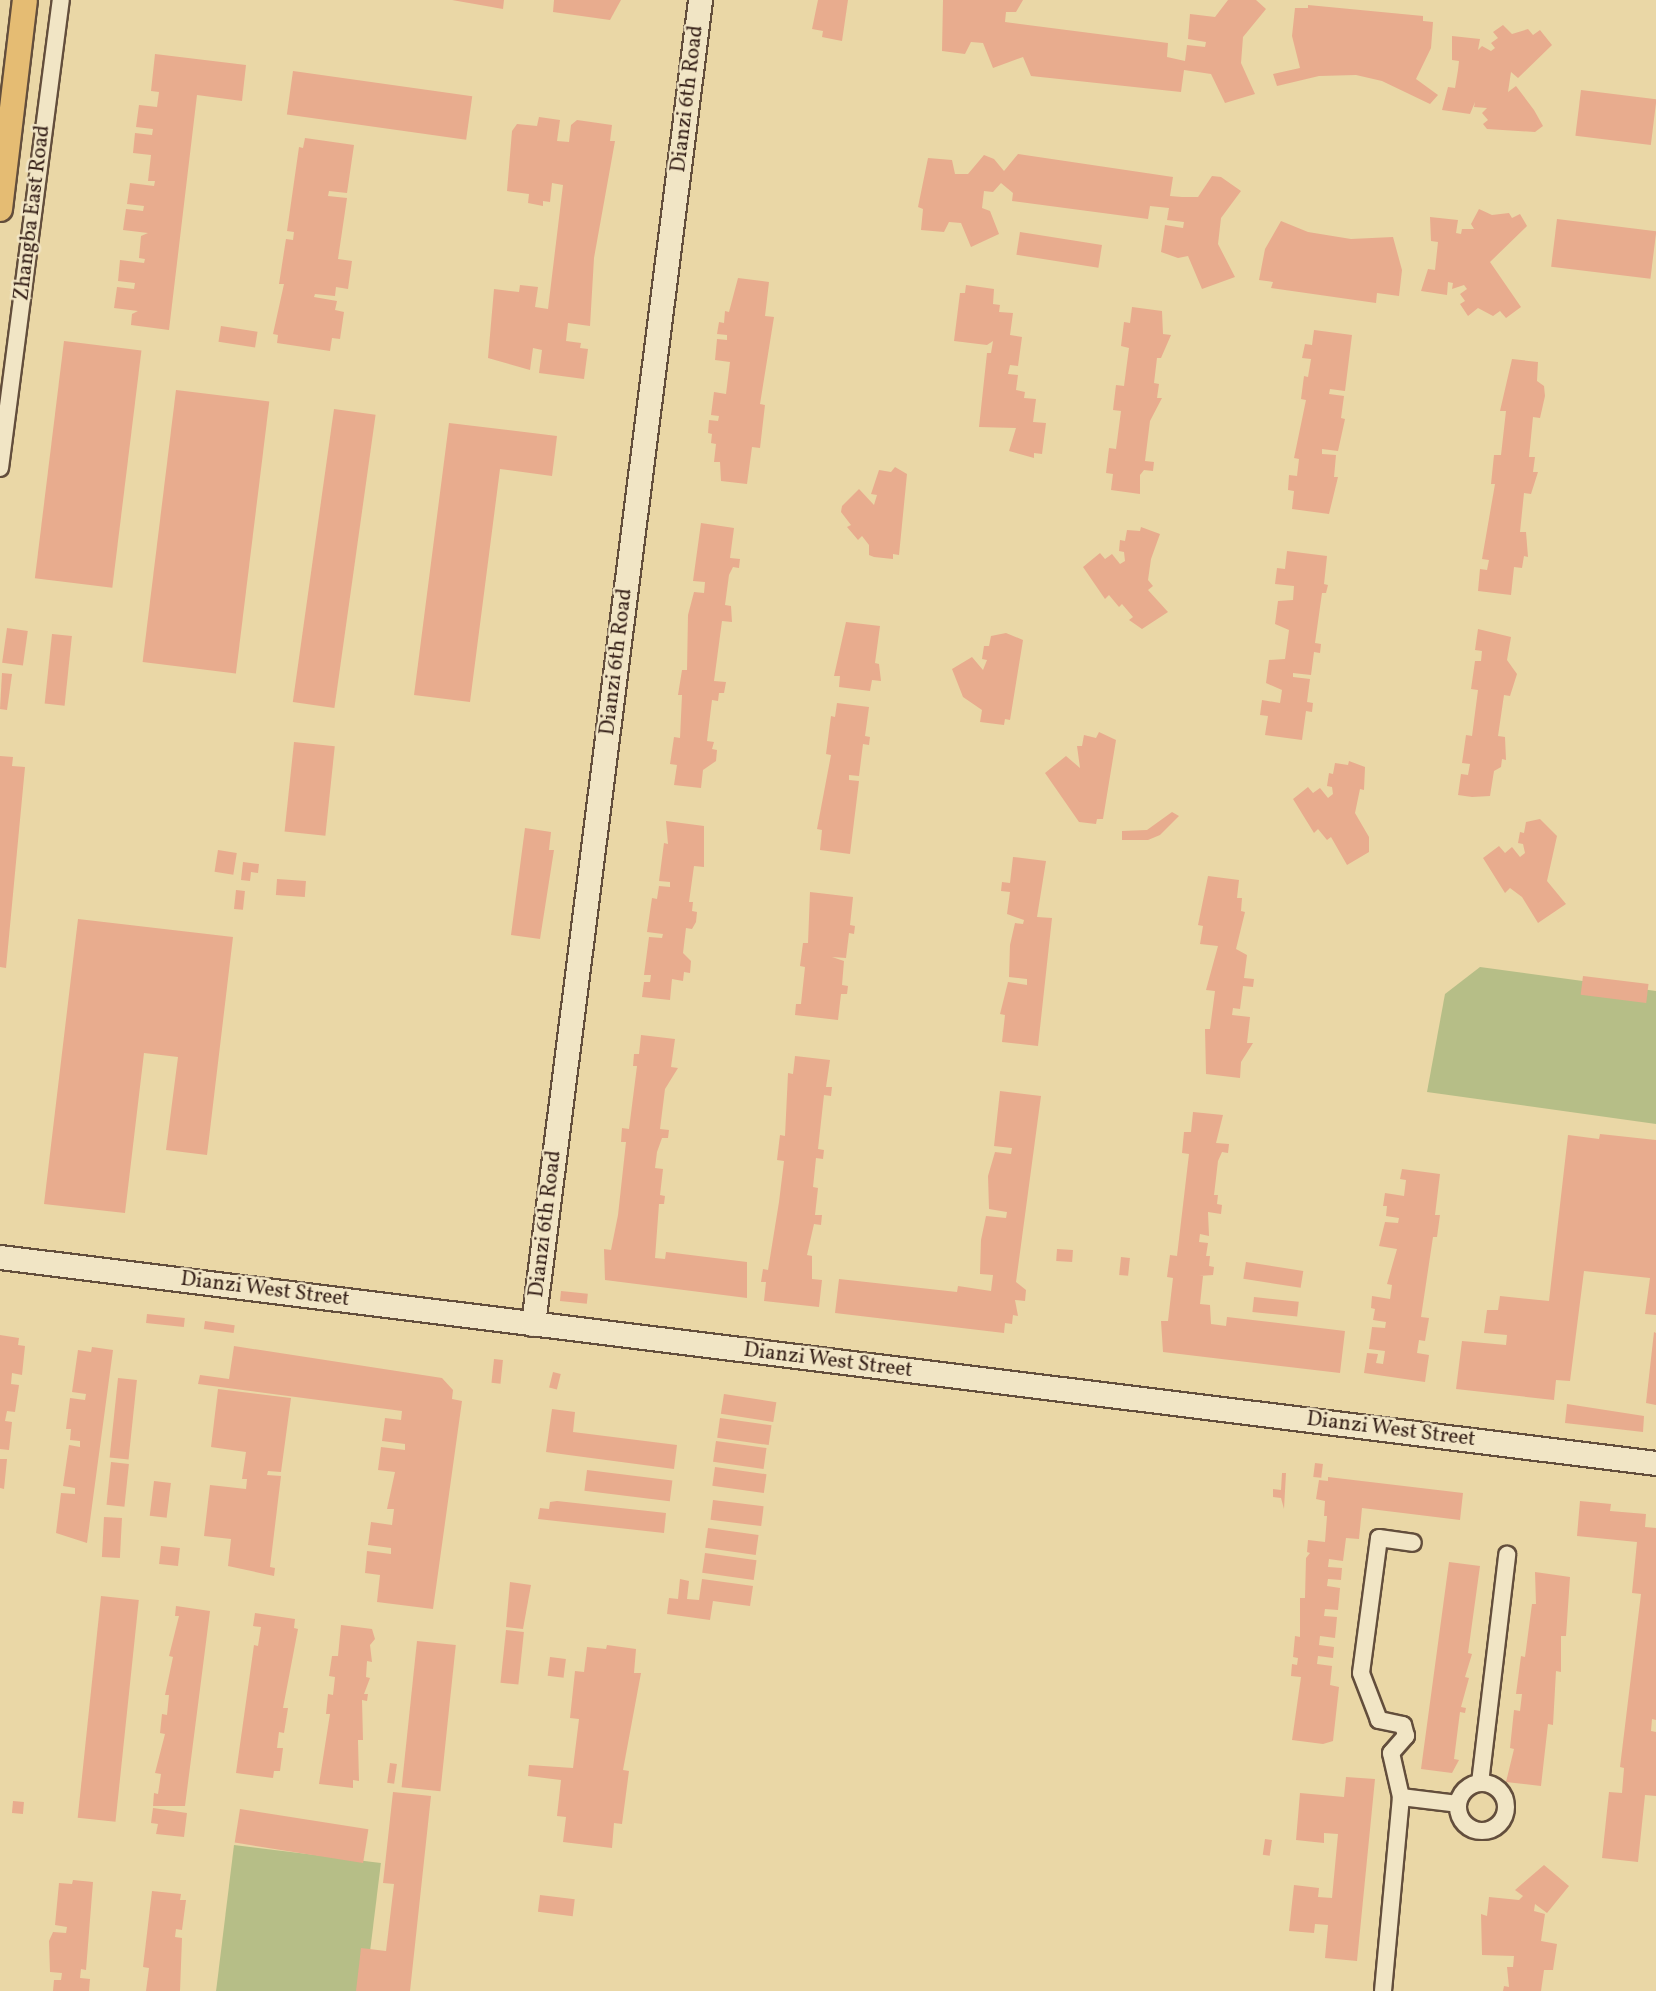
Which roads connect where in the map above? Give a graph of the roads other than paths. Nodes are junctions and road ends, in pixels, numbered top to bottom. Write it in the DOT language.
graph roads {
  1 [pos="25,0"];
  2 [pos="61,0"];
  3 [pos="700,0"];
  4 [pos="0,209"];
  5 [pos="0,468"];
  6 [pos="0,1257"];
  7 [pos="533,1324"];
  8 [pos="1656,1463"];
  9 [pos="1413,1543"];
  10 [pos="1507,1555"];
  11 [pos="1480,1783"];
  12 [pos="1401,1797"];
  13 [pos="1458,1804"];
  14 [pos="1383,1991"];
  1 -- 4 [label="main road, Zhangba East Road"];
  2 -- 5 [label="street, Zhangba East Road"];
  3 -- 7 [label="street, Dianzi 6th Road"];
  6 -- 7 [label="street, Dianzi West Street"];
  7 -- 8 [label="street, Dianzi West Street"];
  9 -- 12 [label="street"];
  10 -- 11 [label="street"];
  11 -- 13 [label="street"];
  11 -- 13 [label="street"];
  12 -- 13 [label="street"];
  12 -- 14 [label="street"];
}
